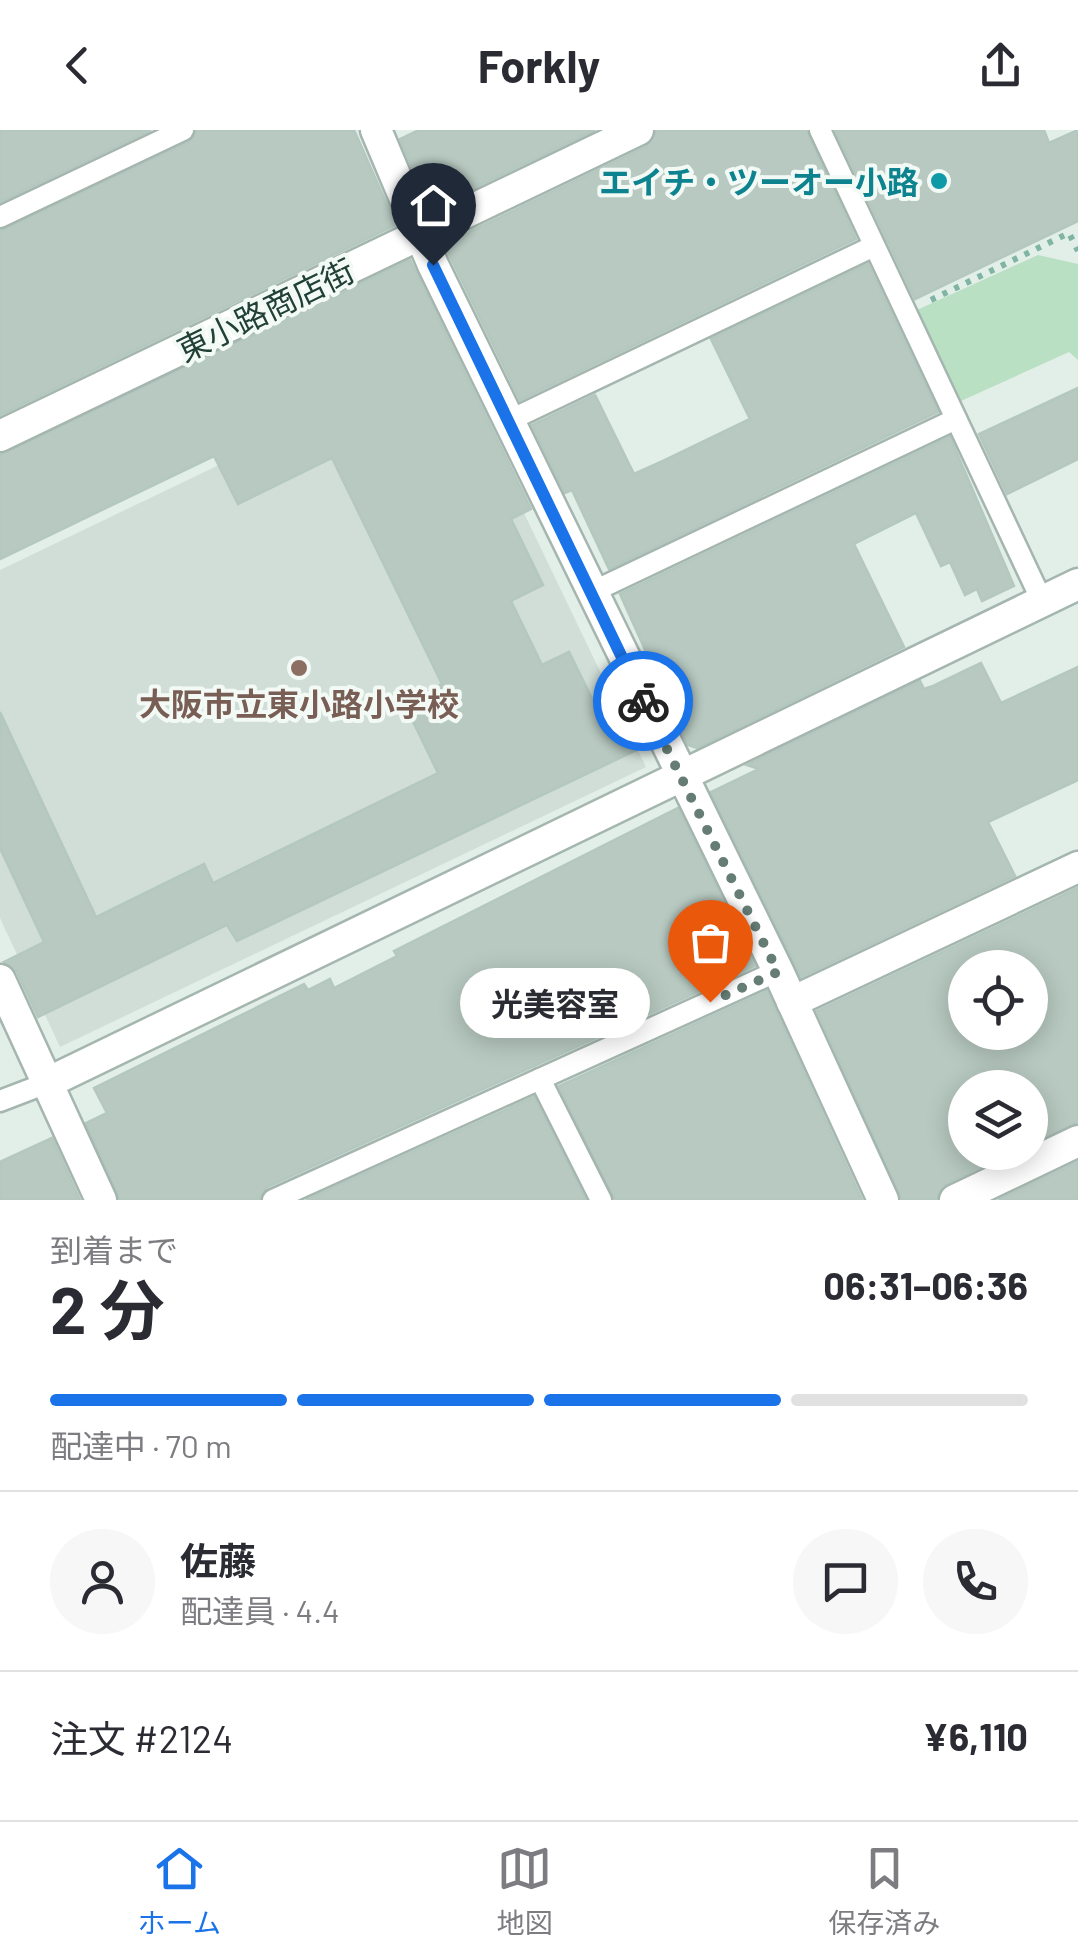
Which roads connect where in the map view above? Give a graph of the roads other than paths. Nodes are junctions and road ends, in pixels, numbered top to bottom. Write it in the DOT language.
graph roads {
  1 [pos="183,130"];
  2 [pos="376,130"];
  3 [pos="638,130"];
  4 [pos="820,130"];
  5 [pos="0,217"];
  6 [pos="422,234"];
  7 [pos="874,246"];
  8 [pos="956,418"];
  9 [pos="508,421"];
  10 [pos="0,436"];
  11 [pos="1078,584"];
  12 [pos="590,593"];
  13 [pos="1042,600"];
  14 [pos="681,778"];
  15 [pos="1078,866"];
  16 [pos="778,972"];
  17 [pos="0,980"];
  18 [pos="792,1002"];
  19 [pos="540,1079"];
  20 [pos="46,1083"];
  21 [pos="0,1102"];
  22 [pos="1078,1142"];
  23 [pos="101,1200"];
  24 [pos="273,1200"];
  25 [pos="601,1200"];
  26 [pos="883,1200"];
  27 [pos="955,1200"];
  1 -- 5 [label="lane"];
  2 -- 6 [label="street"];
  3 -- 6 [label="street, 東小路商店街"];
  4 -- 7 [label="lane"];
  6 -- 9 [label="street"];
  6 -- 10 [label="street, 東小路商店街"];
  7 -- 8 [label="lane"];
  7 -- 9 [label="lane"];
  8 -- 12 [label="lane"];
  8 -- 13 [label="lane"];
  9 -- 12 [label="street"];
  11 -- 13 [label="street"];
  12 -- 14 [label="street"];
  13 -- 14 [label="street"];
  14 -- 16 [label="street"];
  14 -- 20 [label="street"];
  15 -- 18 [label="street"];
  16 -- 18 [label="street"];
  16 -- 19 [label="lane"];
  17 -- 20 [label="street"];
  18 -- 26 [label="street"];
  19 -- 24 [label="lane"];
  19 -- 25 [label="lane"];
  20 -- 21 [label="lane"];
  20 -- 23 [label="street"];
  22 -- 27 [label="street"];
}
